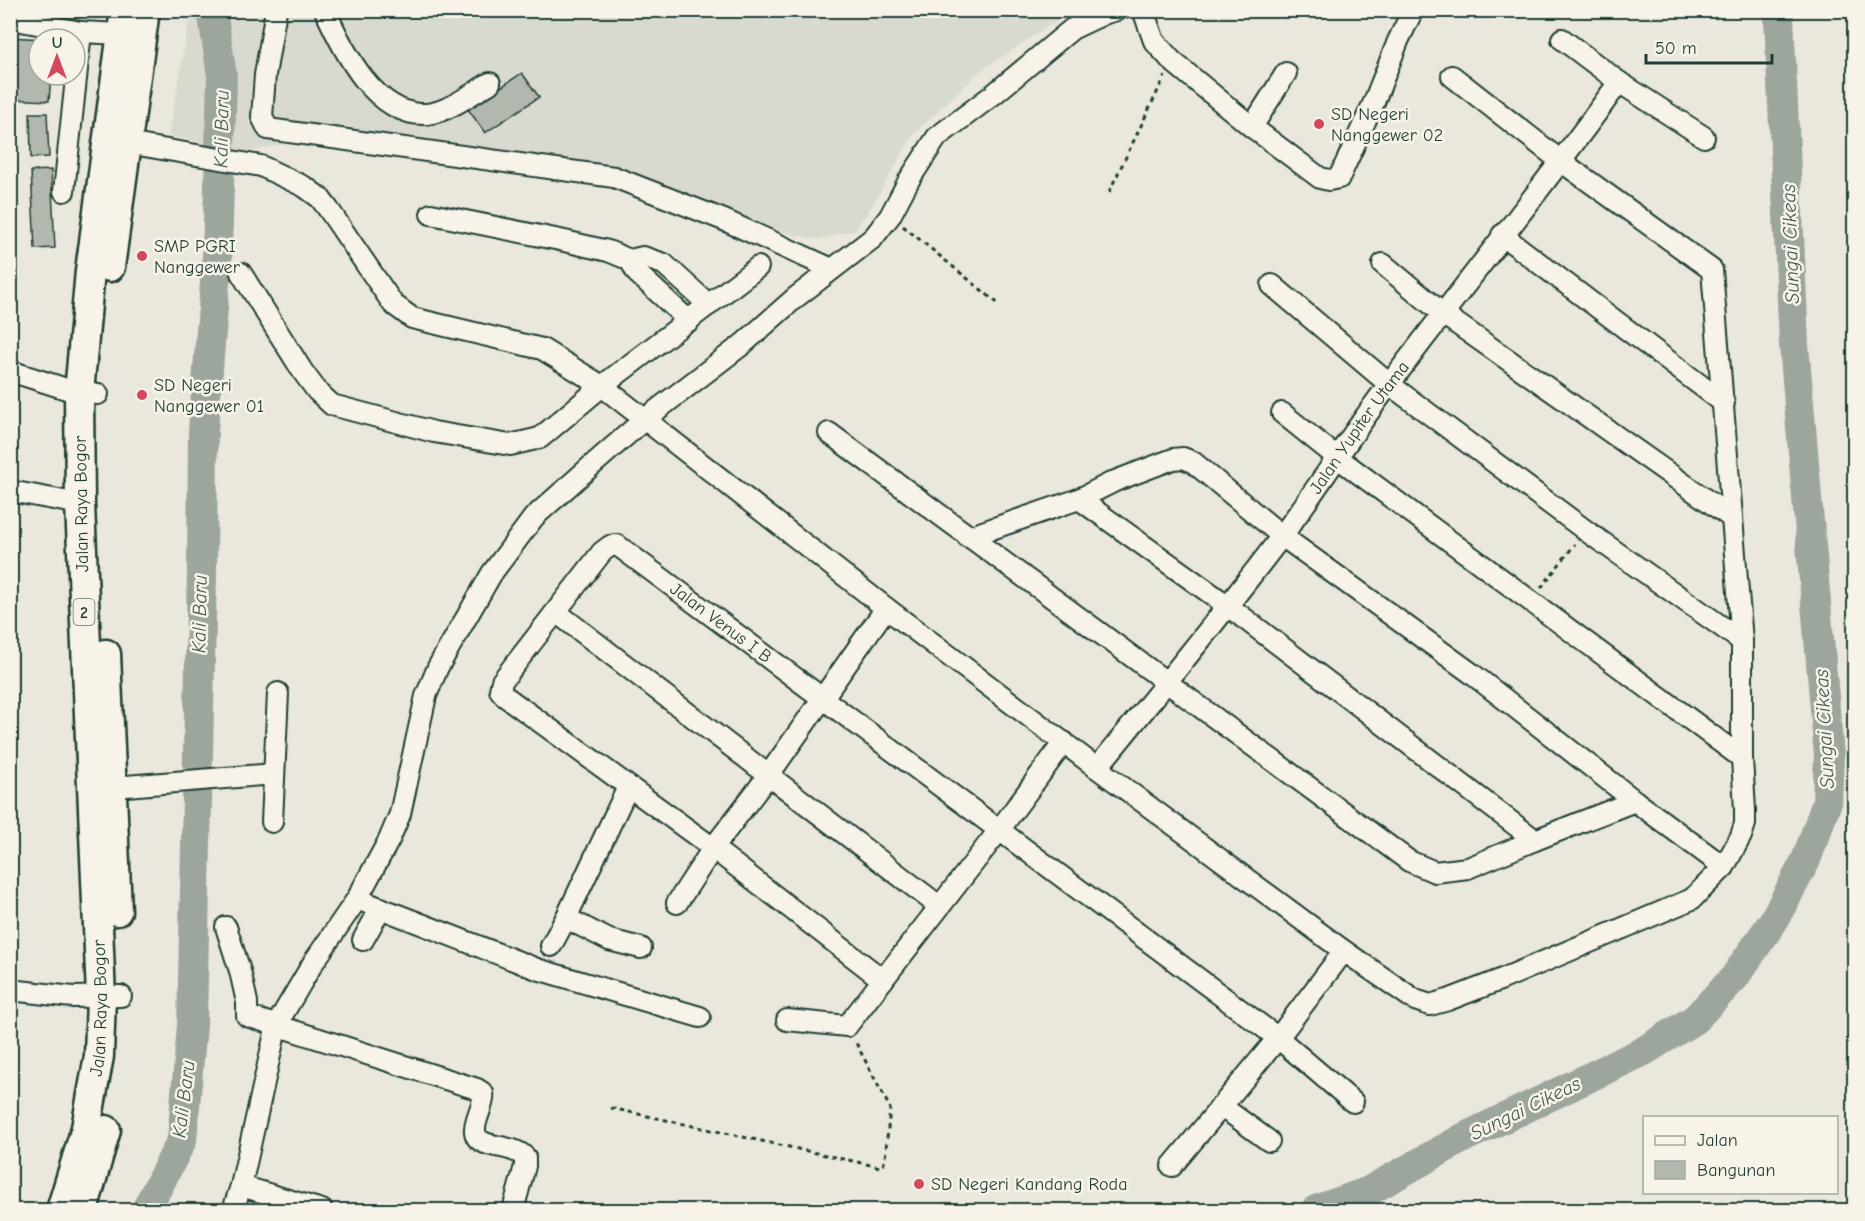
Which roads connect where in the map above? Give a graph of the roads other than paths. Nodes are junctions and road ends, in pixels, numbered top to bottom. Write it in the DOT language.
graph roads {
  1 [pos="145,10"];
  2 [pos="276,10"];
  3 [pos="326,10"];
  4 [pos="1117,10"];
  5 [pos="1143,10"];
  6 [pos="1413,10"];
  7 [pos="10,19"];
  8 [pos="123,22"];
  9 [pos="54,27"];
  10 [pos="87,31"];
  11 [pos="1562,39"];
  12 [pos="1286,73"];
  13 [pos="1452,76"];
  14 [pos="1619,82"];
  15 [pos="489,83"];
  16 [pos="75,87"];
  17 [pos="1252,127"];
  18 [pos="1704,137"];
  19 [pos="129,144"];
  20 [pos="1562,162"];
  21 [pos="64,191"];
  22 [pos="431,214"];
  23 [pos="1502,236"];
  24 [pos="630,260"];
  25 [pos="1383,264"];
  26 [pos="758,267"];
  27 [pos="832,269"];
  28 [pos="241,273"];
  29 [pos="1272,285"];
  30 [pos="709,305"];
  31 [pos="1443,314"];
  32 [pos="689,321"];
  33 [pos="10,371"];
  34 [pos="1389,384"];
  35 [pos="602,386"];
  36 [pos="89,394"];
  37 [pos="1724,403"];
  38 [pos="1282,413"];
  39 [pos="645,419"];
  40 [pos="829,433"];
  41 [pos="1338,458"];
  42 [pos="10,491"];
  43 [pos="1079,499"];
  44 [pos="80,504"];
  45 [pos="1732,518"];
  46 [pos="1282,536"];
  47 [pos="968,537"];
  48 [pos="1228,606"];
  49 [pos="886,608"];
  50 [pos="556,612"];
  51 [pos="1742,641"];
  52 [pos="1168,681"];
  53 [pos="278,693"];
  54 [pos="823,700"];
  55 [pos="1064,742"];
  56 [pos="1742,758"];
  57 [pos="1097,768"];
  58 [pos="274,774"];
  59 [pos="768,776"];
  60 [pos="102,788"];
  61 [pos="628,788"];
  62 [pos="1635,801"];
  63 [pos="272,822"];
  64 [pos="1000,830"];
  65 [pos="1536,840"];
  66 [pos="713,848"];
  67 [pos="1724,867"];
  68 [pos="357,899"];
  69 [pos="677,903"];
  70 [pos="939,906"];
  71 [pos="381,908"];
  72 [pos="566,918"];
  73 [pos="226,927"];
  74 [pos="363,940"];
  75 [pos="550,946"];
  76 [pos="641,948"];
  77 [pos="1344,951"];
  78 [pos="883,980"];
  79 [pos="10,990"];
  80 [pos="111,997"];
  81 [pos="700,1017"];
  82 [pos="787,1020"];
  83 [pos="277,1024"];
  84 [pos="1278,1038"];
  85 [pos="1353,1102"];
  86 [pos="1221,1106"];
  87 [pos="1269,1141"];
  88 [pos="1172,1166"];
  89 [pos="242,1186"];
  90 [pos="62,1210"];
  91 [pos="83,1210"];
  92 [pos="233,1210"];
  93 [pos="322,1210"];
  94 [pos="513,1210"];
  1 -- 19 [label="highway, Jalan Raya Bogor / 2"];
  2 -- 27 [label="street"];
  3 -- 15 [label="street"];
  4 -- 27 [label="street"];
  5 -- 17 [label="street"];
  6 -- 17 [label="street"];
  7 -- 9 [label="street"];
  8 -- 10 [label="street"];
  8 -- 19 [label="highway, Jalan Raya Bogor / 2"];
  11 -- 14 [label="street"];
  12 -- 17 [label="street"];
  13 -- 20 [label="street"];
  14 -- 18 [label="street"];
  14 -- 20 [label="street, Jalan Yupiter Utama"];
  16 -- 21 [label="street"];
  19 -- 35 [label="street"];
  19 -- 36 [label="highway, Jalan Raya Bogor / 2"];
  20 -- 23 [label="street, Jalan Yupiter Utama"];
  20 -- 37 [label="street"];
  22 -- 24 [label="street"];
  23 -- 31 [label="street, Jalan Yupiter Utama"];
  23 -- 37 [label="street"];
  24 -- 30 [label="street"];
  24 -- 32 [label="street"];
  25 -- 31 [label="street"];
  26 -- 30 [label="street"];
  27 -- 39 [label="street"];
  28 -- 35 [label="street"];
  29 -- 34 [label="street"];
  30 -- 32 [label="street"];
  31 -- 34 [label="street, Jalan Yupiter Utama"];
  31 -- 45 [label="street"];
  32 -- 35 [label="street"];
  33 -- 36 [label="street"];
  34 -- 41 [label="street, Jalan Yupiter Utama"];
  34 -- 51 [label="street"];
  35 -- 39 [label="street"];
  36 -- 44 [label="highway, Jalan Raya Bogor / 2"];
  36 -- 60 [label="highway, Jalan Raya Bogor / 2"];
  37 -- 45 [label="street"];
  38 -- 41 [label="street"];
  39 -- 49 [label="street"];
  39 -- 68 [label="street"];
  40 -- 47 [label="street"];
  41 -- 46 [label="street, Jalan Yupiter Utama"];
  41 -- 56 [label="street"];
  42 -- 44 [label="street"];
  43 -- 46 [label="street"];
  43 -- 47 [label="street"];
  43 -- 48 [label="street"];
  44 -- 60 [label="highway, Jalan Raya Bogor / 2"];
  45 -- 51 [label="street"];
  46 -- 48 [label="street, Jalan Yupiter Utama"];
  46 -- 62 [label="street"];
  47 -- 52 [label="street"];
  48 -- 52 [label="street, Jalan Yupiter Utama"];
  48 -- 65 [label="street"];
  49 -- 54 [label="street"];
  49 -- 55 [label="street"];
  50 -- 54 [label="street, Jalan Venus I B"];
  50 -- 59 [label="street"];
  50 -- 61 [label="street"];
  51 -- 56 [label="street"];
  52 -- 57 [label="street, Jalan Yupiter Utama"];
  52 -- 65 [label="street"];
  53 -- 58 [label="street"];
  54 -- 59 [label="street"];
  54 -- 64 [label="street, Jalan Venus I B"];
  55 -- 57 [label="street"];
  55 -- 64 [label="street"];
  56 -- 67 [label="street"];
  57 -- 77 [label="street"];
  58 -- 60 [label="street"];
  58 -- 63 [label="street"];
  59 -- 66 [label="street"];
  59 -- 70 [label="street"];
  60 -- 80 [label="highway, Jalan Raya Bogor / 2"];
  61 -- 66 [label="street"];
  61 -- 72 [label="street"];
  62 -- 65 [label="street"];
  62 -- 67 [label="street"];
  64 -- 70 [label="street"];
  64 -- 84 [label="street, Jalan Venus I B"];
  66 -- 69 [label="street"];
  66 -- 78 [label="street"];
  67 -- 77 [label="street"];
  68 -- 71 [label="street"];
  68 -- 83 [label="street"];
  70 -- 78 [label="street"];
  71 -- 74 [label="street"];
  71 -- 81 [label="street"];
  72 -- 75 [label="street"];
  72 -- 76 [label="street"];
  73 -- 83 [label="street"];
  77 -- 84 [label="street"];
  78 -- 82 [label="street"];
  79 -- 80 [label="street"];
  80 -- 90 [label="highway, Jalan Raya Bogor / 2"];
  80 -- 91 [label="highway, Jalan Raya Bogor / 2"];
  83 -- 89 [label="street"];
  83 -- 94 [label="street"];
  84 -- 85 [label="street, Jalan Venus I B"];
  84 -- 86 [label="street"];
  86 -- 87 [label="street"];
  86 -- 88 [label="street"];
  89 -- 92 [label="street"];
  89 -- 93 [label="street"];
}
